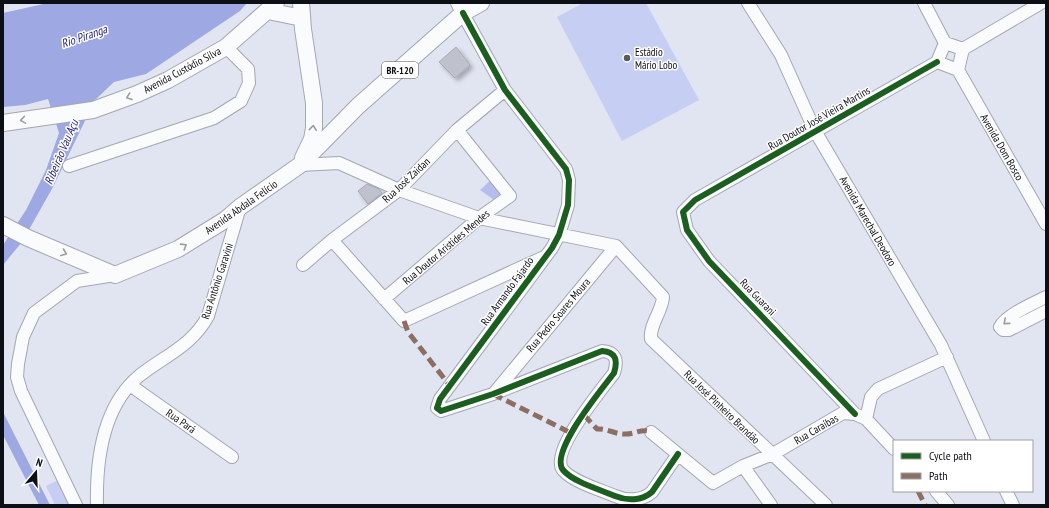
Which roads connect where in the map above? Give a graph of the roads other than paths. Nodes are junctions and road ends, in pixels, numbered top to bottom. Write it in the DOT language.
graph roads {
  1 [pos="481,3"];
  2 [pos="748,3"];
  3 [pos="924,3"];
  4 [pos="1041,3"];
  5 [pos="460,8"];
  6 [pos="269,10"];
  7 [pos="302,11"];
  8 [pos="231,43"];
  9 [pos="945,43"];
  10 [pos="963,49"];
  11 [pos="937,62"];
  12 [pos="958,70"];
  13 [pos="504,90"];
  14 [pos="3,123"];
  15 [pos="457,130"];
  16 [pos="815,131"];
  17 [pos="300,164"];
  18 [pos="69,166"];
  19 [pos="399,190"];
  20 [pos="712,192"];
  21 [pos="240,207"];
  22 [pos="479,218"];
  23 [pos="1046,224"];
  24 [pos="4,225"];
  25 [pos="559,235"];
  26 [pos="332,240"];
  27 [pos="610,245"];
  28 [pos="545,256"];
  29 [pos="303,265"];
  30 [pos="115,275"];
  31 [pos="1046,297"];
  32 [pos="384,299"];
  33 [pos="1046,311"];
  34 [pos="947,357"];
  35 [pos="130,386"];
  36 [pos="493,394"];
  37 [pos="861,416"];
  38 [pos="651,432"];
  39 [pos="984,440"];
  40 [pos="893,448"];
  41 [pos="678,454"];
  42 [pos="773,454"];
  43 [pos="232,457"];
  44 [pos="743,466"];
  45 [pos="599,489"];
  46 [pos="937,492"];
  47 [pos="1006,492"];
  48 [pos="641,501"];
  49 [pos="76,505"];
  50 [pos="97,505"];
  51 [pos="614,505"];
  52 [pos="771,505"];
  53 [pos="826,505"];
  54 [pos="948,505"];
  55 [pos="1013,505"];
  1 -- 5 [label="main road, BR-120"];
  2 -- 16 [label="street, Avenida Marechal Deodoro"];
  3 -- 9 [label="street"];
  4 -- 10 [label="street"];
  5 -- 13 [label="street, Rua Armando Fajardo"];
  5 -- 17 [label="main road, BR-120"];
  6 -- 7 [label="main road"];
  6 -- 8 [label="main road, Avenida Custódio Silva"];
  17 -- 7 [label="main road, Avenida Abdala Felício, one-way"];
  8 -- 14 [label="main road, Avenida Custódio Silva, one-way"];
  8 -- 18 [label="street"];
  9 -- 10 [label="street"];
  9 -- 11 [label="street"];
  10 -- 12 [label="street"];
  11 -- 12 [label="street"];
  11 -- 16 [label="street, Rua Doutor José Vieira Martins"];
  12 -- 23 [label="street, Avenida Dom Bosco"];
  13 -- 15 [label="street, Rua José Zaidan"];
  13 -- 25 [label="street, Rua Armando Fajardo"];
  15 -- 19 [label="street, Rua José Zaidan"];
  15 -- 22 [label="street, Rua Doutor Aristídes Mendes"];
  16 -- 20 [label="street, Rua Doutor José Vieira Martins"];
  16 -- 34 [label="street, Avenida Marechal Deodoro"];
  17 -- 19 [label="street"];
  17 -- 21 [label="main road, Avenida Abdala Felício"];
  19 -- 22 [label="street"];
  19 -- 26 [label="street, Rua José Zaidan"];
  20 -- 37 [label="street, Rua Guarani"];
  30 -- 21 [label="main road, Avenida Abdala Felício, one-way"];
  21 -- 35 [label="street, Rua Antônio Garavini"];
  22 -- 25 [label="street"];
  22 -- 32 [label="street, Rua Doutor Aristídes Mendes"];
  24 -- 30 [label="main road, one-way"];
  25 -- 27 [label="street"];
  25 -- 28 [label="street, Rua Armando Fajardo"];
  26 -- 29 [label="street, Rua José Zaidan"];
  26 -- 32 [label="street"];
  27 -- 36 [label="street, Rua Pedro Soares Moura"];
  27 -- 42 [label="street, Rua José Pinheiro Brandão"];
  28 -- 32 [label="street"];
  28 -- 36 [label="street, Rua Armando Fajardo"];
  30 -- 49 [label="street"];
  31 -- 33 [label="street, one-way"];
  34 -- 37 [label="street"];
  34 -- 39 [label="street, Avenida Marechal Deodoro"];
  35 -- 43 [label="street, Rua Pará"];
  35 -- 50 [label="street, Rua Antônio Garavini"];
  36 -- 45 [label="street, Rua Armando Fajardo"];
  37 -- 40 [label="street"];
  37 -- 42 [label="street, Rua Caraíbas"];
  38 -- 41 [label="street"];
  41 -- 44 [label="street, Rua Caraíbas"];
  41 -- 48 [label="street"];
  42 -- 44 [label="street, Rua Caraíbas"];
  42 -- 53 [label="street, Rua José Pinheiro Brandão"];
  44 -- 52 [label="street"];
  45 -- 48 [label="street"];
  45 -- 51 [label="street"];
  46 -- 54 [label="street"];
  47 -- 55 [label="street"];
}
